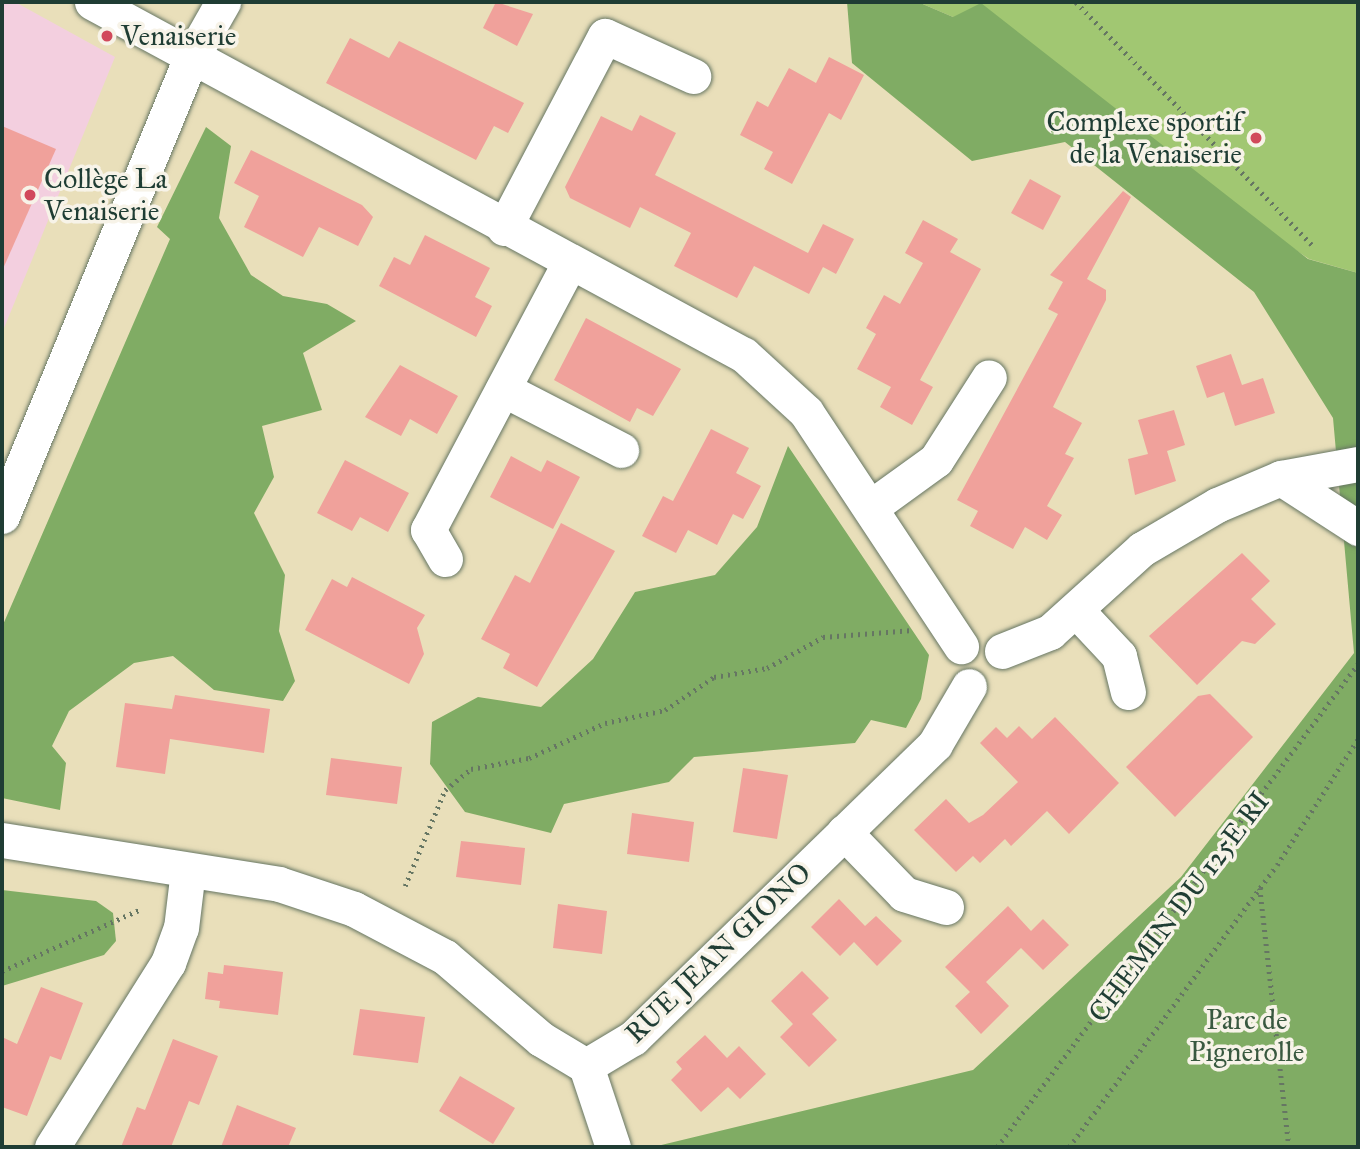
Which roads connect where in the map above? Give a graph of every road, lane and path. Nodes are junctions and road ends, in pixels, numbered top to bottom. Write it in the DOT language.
graph roads {
  1 [pos="92,2"];
  2 [pos="223,2"];
  3 [pos="1076,2"];
  4 [pos="190,60"];
  5 [pos="693,76"];
  6 [pos="504,228"];
  7 [pos="1313,246"];
  8 [pos="569,264"];
  9 [pos="989,377"];
  10 [pos="503,389"];
  11 [pos="621,450"];
  12 [pos="1358,464"];
  13 [pos="1281,478"];
  14 [pos="871,507"];
  15 [pos="2,516"];
  16 [pos="1358,528"];
  17 [pos="445,559"];
  18 [pos="1076,610"];
  19 [pos="920,627"];
  20 [pos="961,646"];
  21 [pos="1002,651"];
  22 [pos="1358,664"];
  23 [pos="969,686"];
  24 [pos="1128,692"];
  25 [pos="1358,739"];
  26 [pos="845,832"];
  27 [pos="2,840"];
  28 [pos="188,870"];
  29 [pos="405,886"];
  30 [pos="1260,888"];
  31 [pos="946,907"];
  32 [pos="139,910"];
  33 [pos="2,971"];
  34 [pos="586,1066"];
  35 [pos="52,1147"];
  36 [pos="613,1147"];
  37 [pos="997,1147"];
  38 [pos="1069,1147"];
  39 [pos="1289,1147"];
  1 -- 4 [label="street"];
  2 -- 4 [label="street"];
  3 -- 7 [label="path"];
  4 -- 6 [label="street"];
  4 -- 15 [label="street"];
  5 -- 6 [label="street"];
  6 -- 8 [label="street"];
  8 -- 10 [label="street"];
  8 -- 14 [label="street"];
  9 -- 14 [label="street"];
  10 -- 11 [label="street"];
  10 -- 17 [label="street"];
  12 -- 13 [label="street"];
  13 -- 16 [label="street"];
  13 -- 18 [label="street"];
  14 -- 20 [label="street"];
  18 -- 21 [label="street"];
  18 -- 24 [label="street"];
  19 -- 29 [label="path"];
  20 -- 21 [label="street"];
  20 -- 23 [label="street"];
  21 -- 23 [label="street"];
  22 -- 37 [label="path, CHEMIN DU 125E RI"];
  23 -- 26 [label="street, RUE JEAN GIONO"];
  25 -- 30 [label="path"];
  26 -- 31 [label="street"];
  26 -- 34 [label="street, RUE JEAN GIONO"];
  27 -- 28 [label="street"];
  28 -- 34 [label="street"];
  28 -- 35 [label="street"];
  30 -- 38 [label="path"];
  30 -- 39 [label="path"];
  32 -- 33 [label="path"];
  34 -- 36 [label="street"];
}
